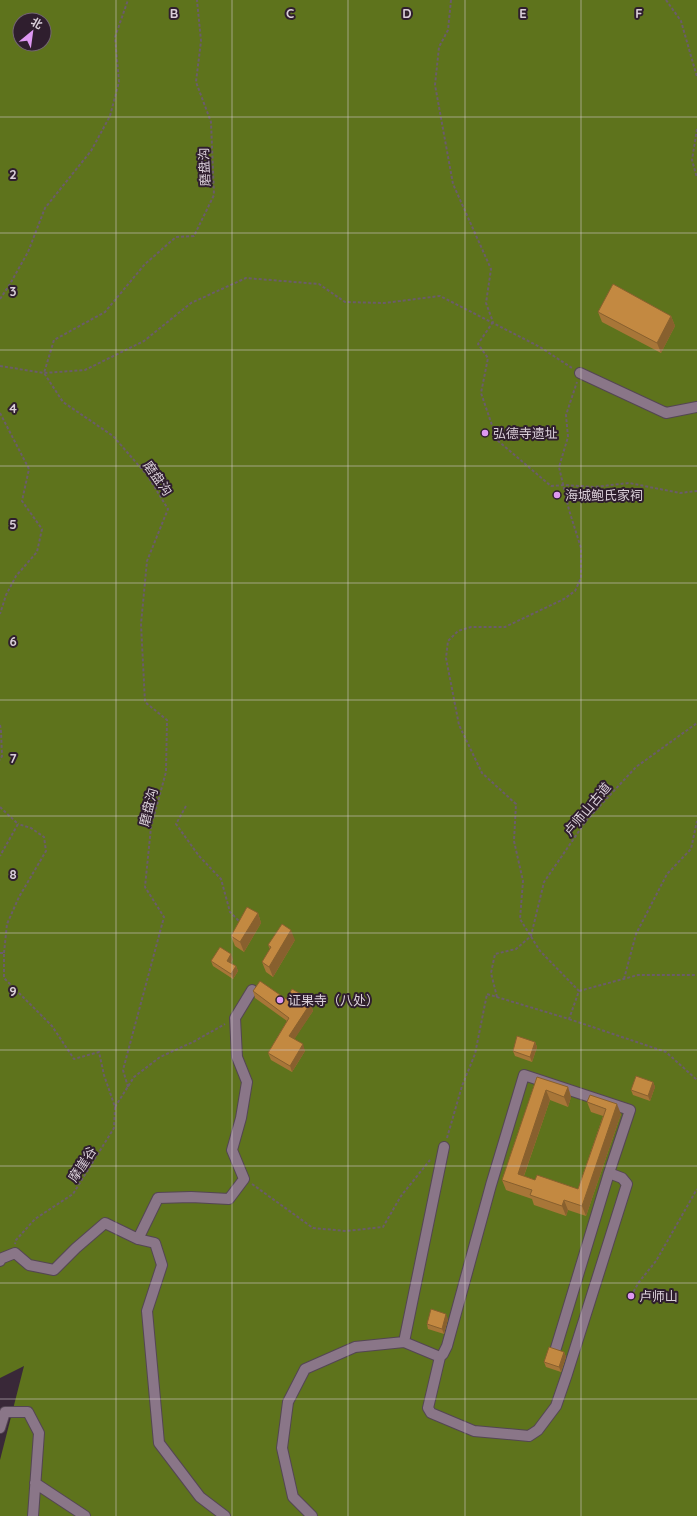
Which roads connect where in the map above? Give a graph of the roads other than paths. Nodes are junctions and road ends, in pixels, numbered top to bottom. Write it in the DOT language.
graph roads {
  1 [pos="580,373"];
  2 [pos="697,407"];
  3 [pos="252,990"];
  4 [pos="444,1147"];
  5 [pos="609,1173"];
  6 [pos="138,1239"];
  7 [pos="0,1261"];
  8 [pos="404,1342"];
  9 [pos="556,1348"];
  10 [pos="440,1357"];
  11 [pos="0,1428"];
  12 [pos="35,1483"];
  13 [pos="33,1516"];
  14 [pos="85,1516"];
  15 [pos="225,1516"];
  16 [pos="312,1516"];
  1 -- 2 [label="lane"];
  3 -- 6 [label="lane"];
  4 -- 8 [label="lane"];
  5 -- 9 [label="lane"];
  5 -- 10 [label="lane"];
  5 -- 10 [label="lane"];
  6 -- 7 [label="lane"];
  6 -- 15 [label="lane"];
  8 -- 10 [label="lane"];
  8 -- 16 [label="lane"];
  11 -- 12 [label="lane"];
  12 -- 13 [label="lane"];
  12 -- 14 [label="lane"];
}
